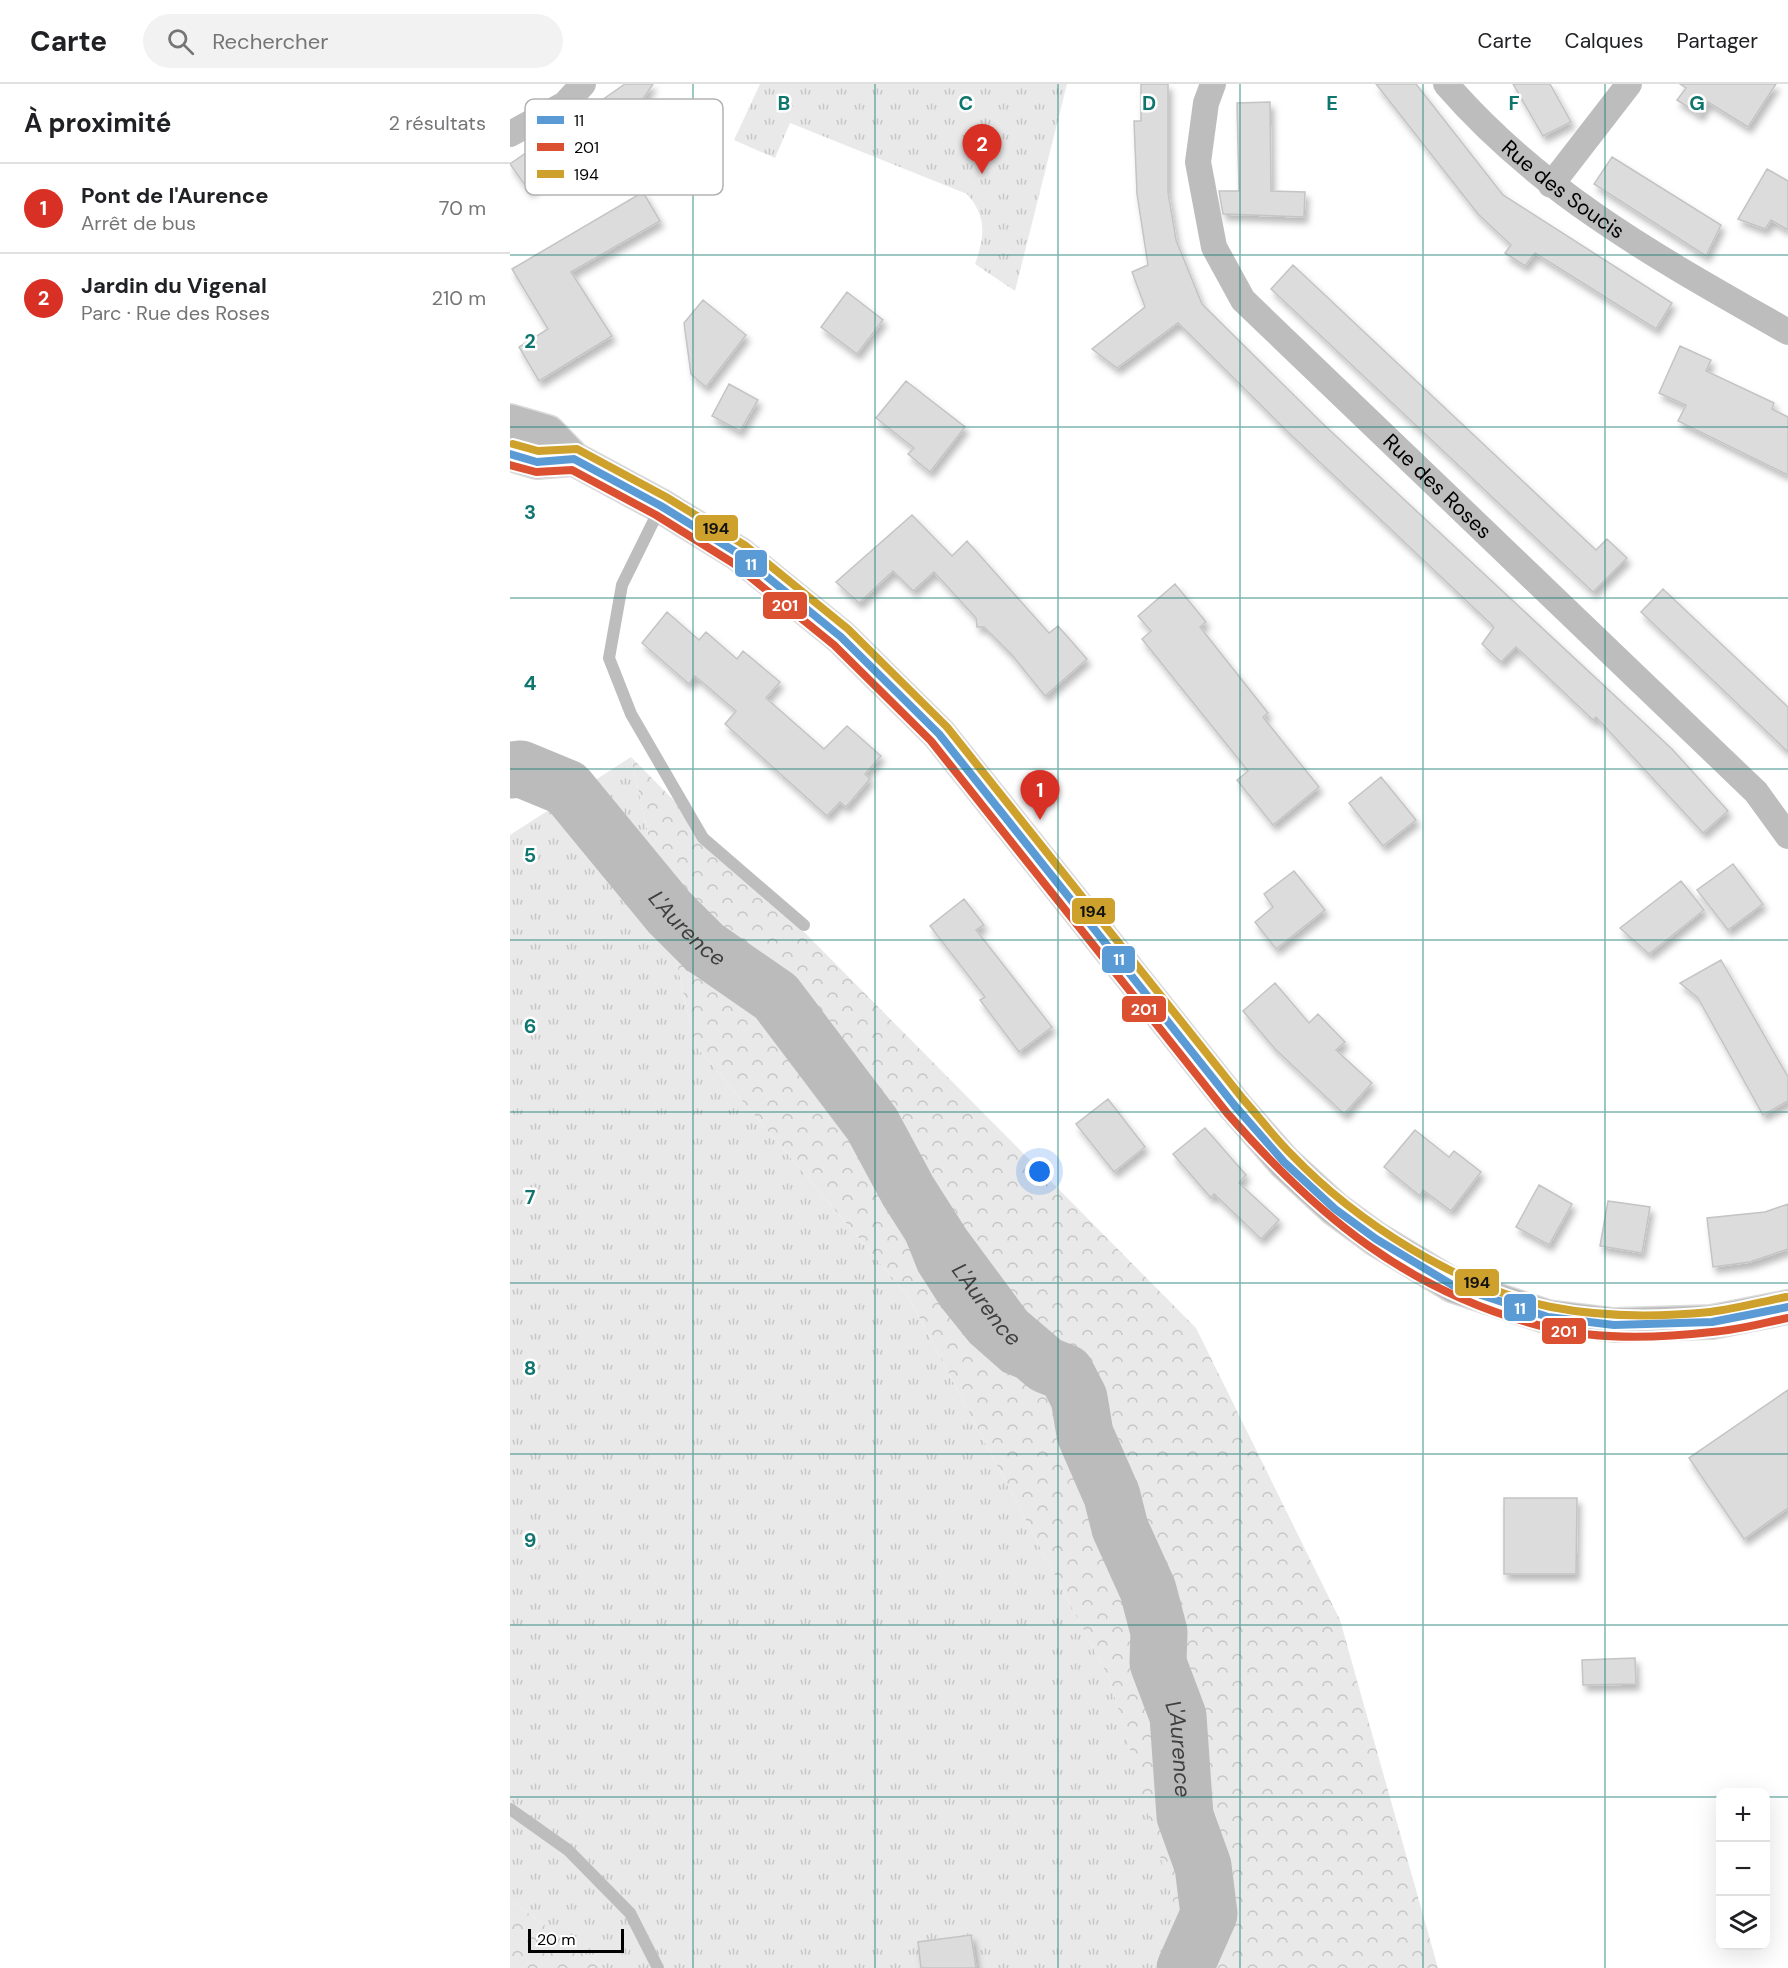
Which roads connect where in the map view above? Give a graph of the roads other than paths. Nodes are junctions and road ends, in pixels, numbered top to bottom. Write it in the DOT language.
graph roads {
  1 [pos="583,84"];
  2 [pos="1213,84"];
  3 [pos="1446,84"];
  4 [pos="1629,84"];
  5 [pos="570,99"];
  6 [pos="525,127"];
  7 [pos="510,135"];
  8 [pos="1551,185"];
  9 [pos="1788,332"];
  10 [pos="510,421"];
  11 [pos="510,454"];
  12 [pos="574,459"];
  13 [pos="661,506"];
  14 [pos="1788,836"];
  15 [pos="804,925"];
  16 [pos="1788,1306"];
  17 [pos="510,1809"];
  18 [pos="658,1968"];
  1 -- 5 [label="street"];
  2 -- 14 [label="street, Rue des Roses"];
  3 -- 8 [label="street, Rue des Soucis"];
  4 -- 8 [label="street"];
  6 -- 7 [label="street"];
  8 -- 9 [label="street, Rue des Soucis"];
  10 -- 12 [label="main road"];
  11 -- 12 [label="main road"];
  12 -- 13 [label="main road"];
  13 -- 15 [label="lane"];
  13 -- 16 [label="main road"];
  17 -- 18 [label="lane"];
}
